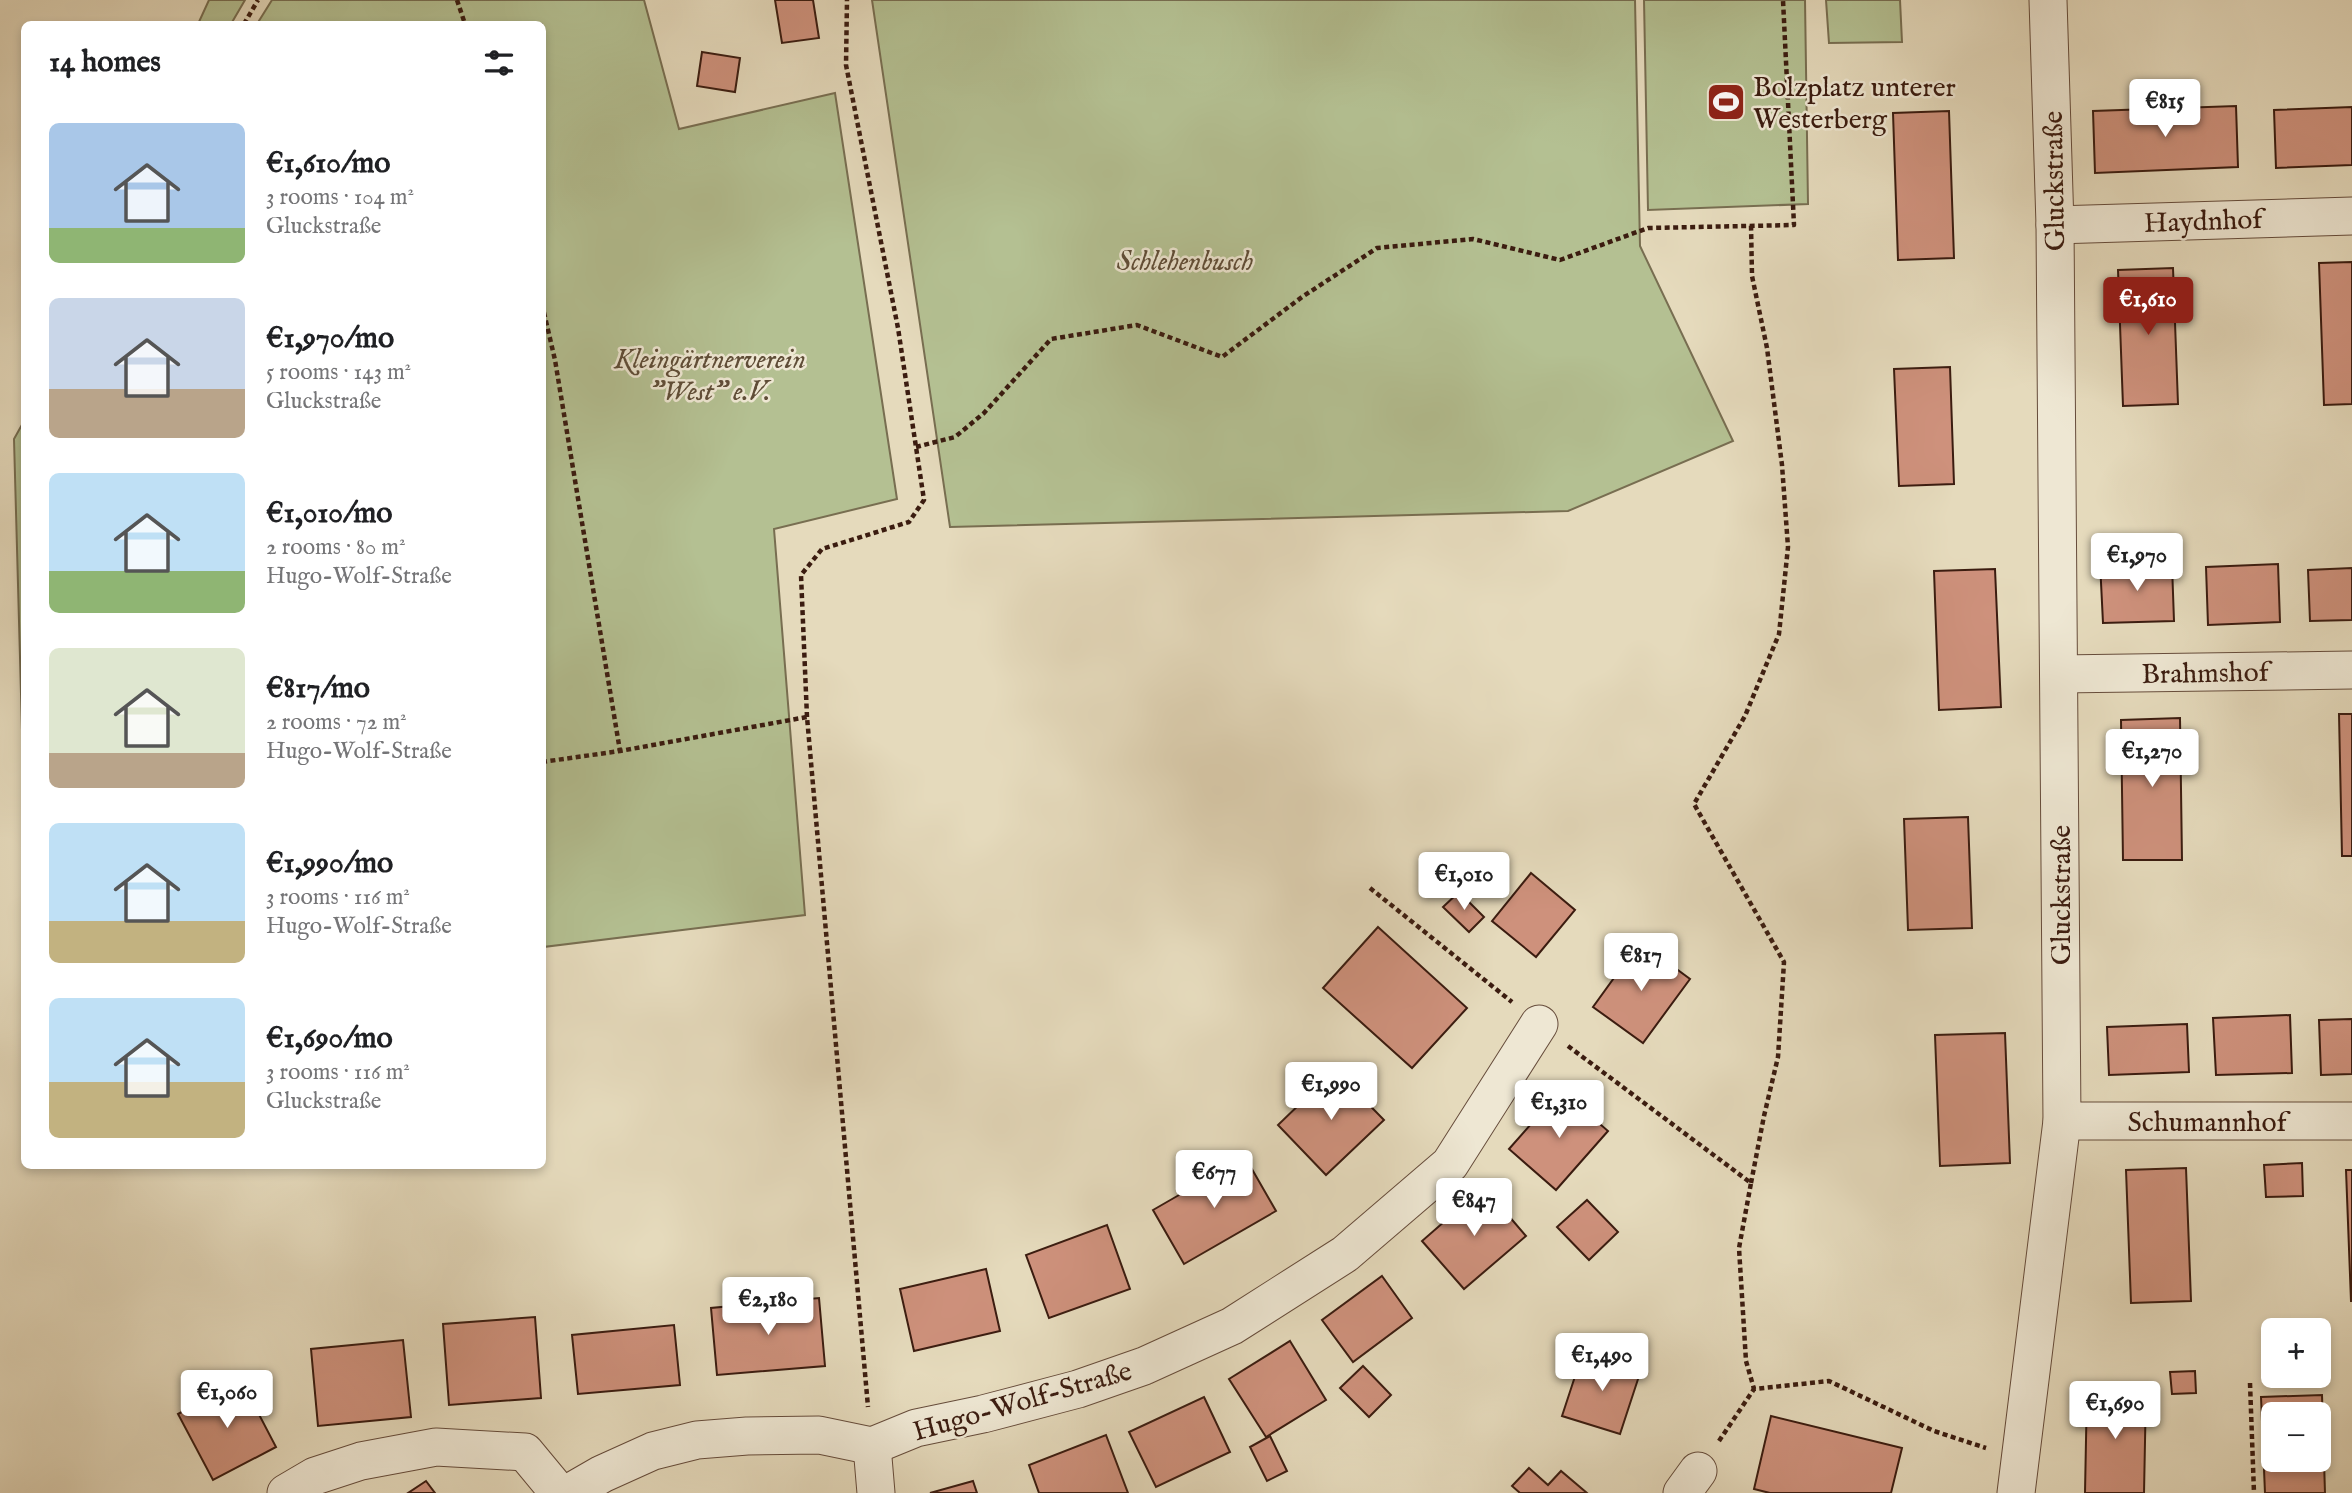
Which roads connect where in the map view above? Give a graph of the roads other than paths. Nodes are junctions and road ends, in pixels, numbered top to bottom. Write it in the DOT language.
graph roads {
  1 [pos="2048,0"];
  2 [pos="2352,216"];
  3 [pos="2054,225"];
  4 [pos="2352,670"];
  5 [pos="2059,674"];
  6 [pos="1539,1024"];
  7 [pos="2062,1121"];
  8 [pos="2352,1121"];
  9 [pos="872,1446"];
  10 [pos="2018,1476"];
  11 [pos="286,1493"];
  12 [pos="559,1493"];
  13 [pos="569,1493"];
  14 [pos="876,1493"];
  1 -- 3 [label="street, Gluckstraße"];
  2 -- 3 [label="street, Haydnhof"];
  3 -- 5 [label="street, Gluckstraße"];
  4 -- 5 [label="street, Brahmshof"];
  5 -- 7 [label="street, Gluckstraße"];
  6 -- 9 [label="street, Hugo-Wolf-Straße"];
  7 -- 8 [label="street, Schumannhof"];
  7 -- 10 [label="street, Gluckstraße"];
  9 -- 13 [label="street"];
  9 -- 14 [label="street"];
  11 -- 12 [label="street"];
}
